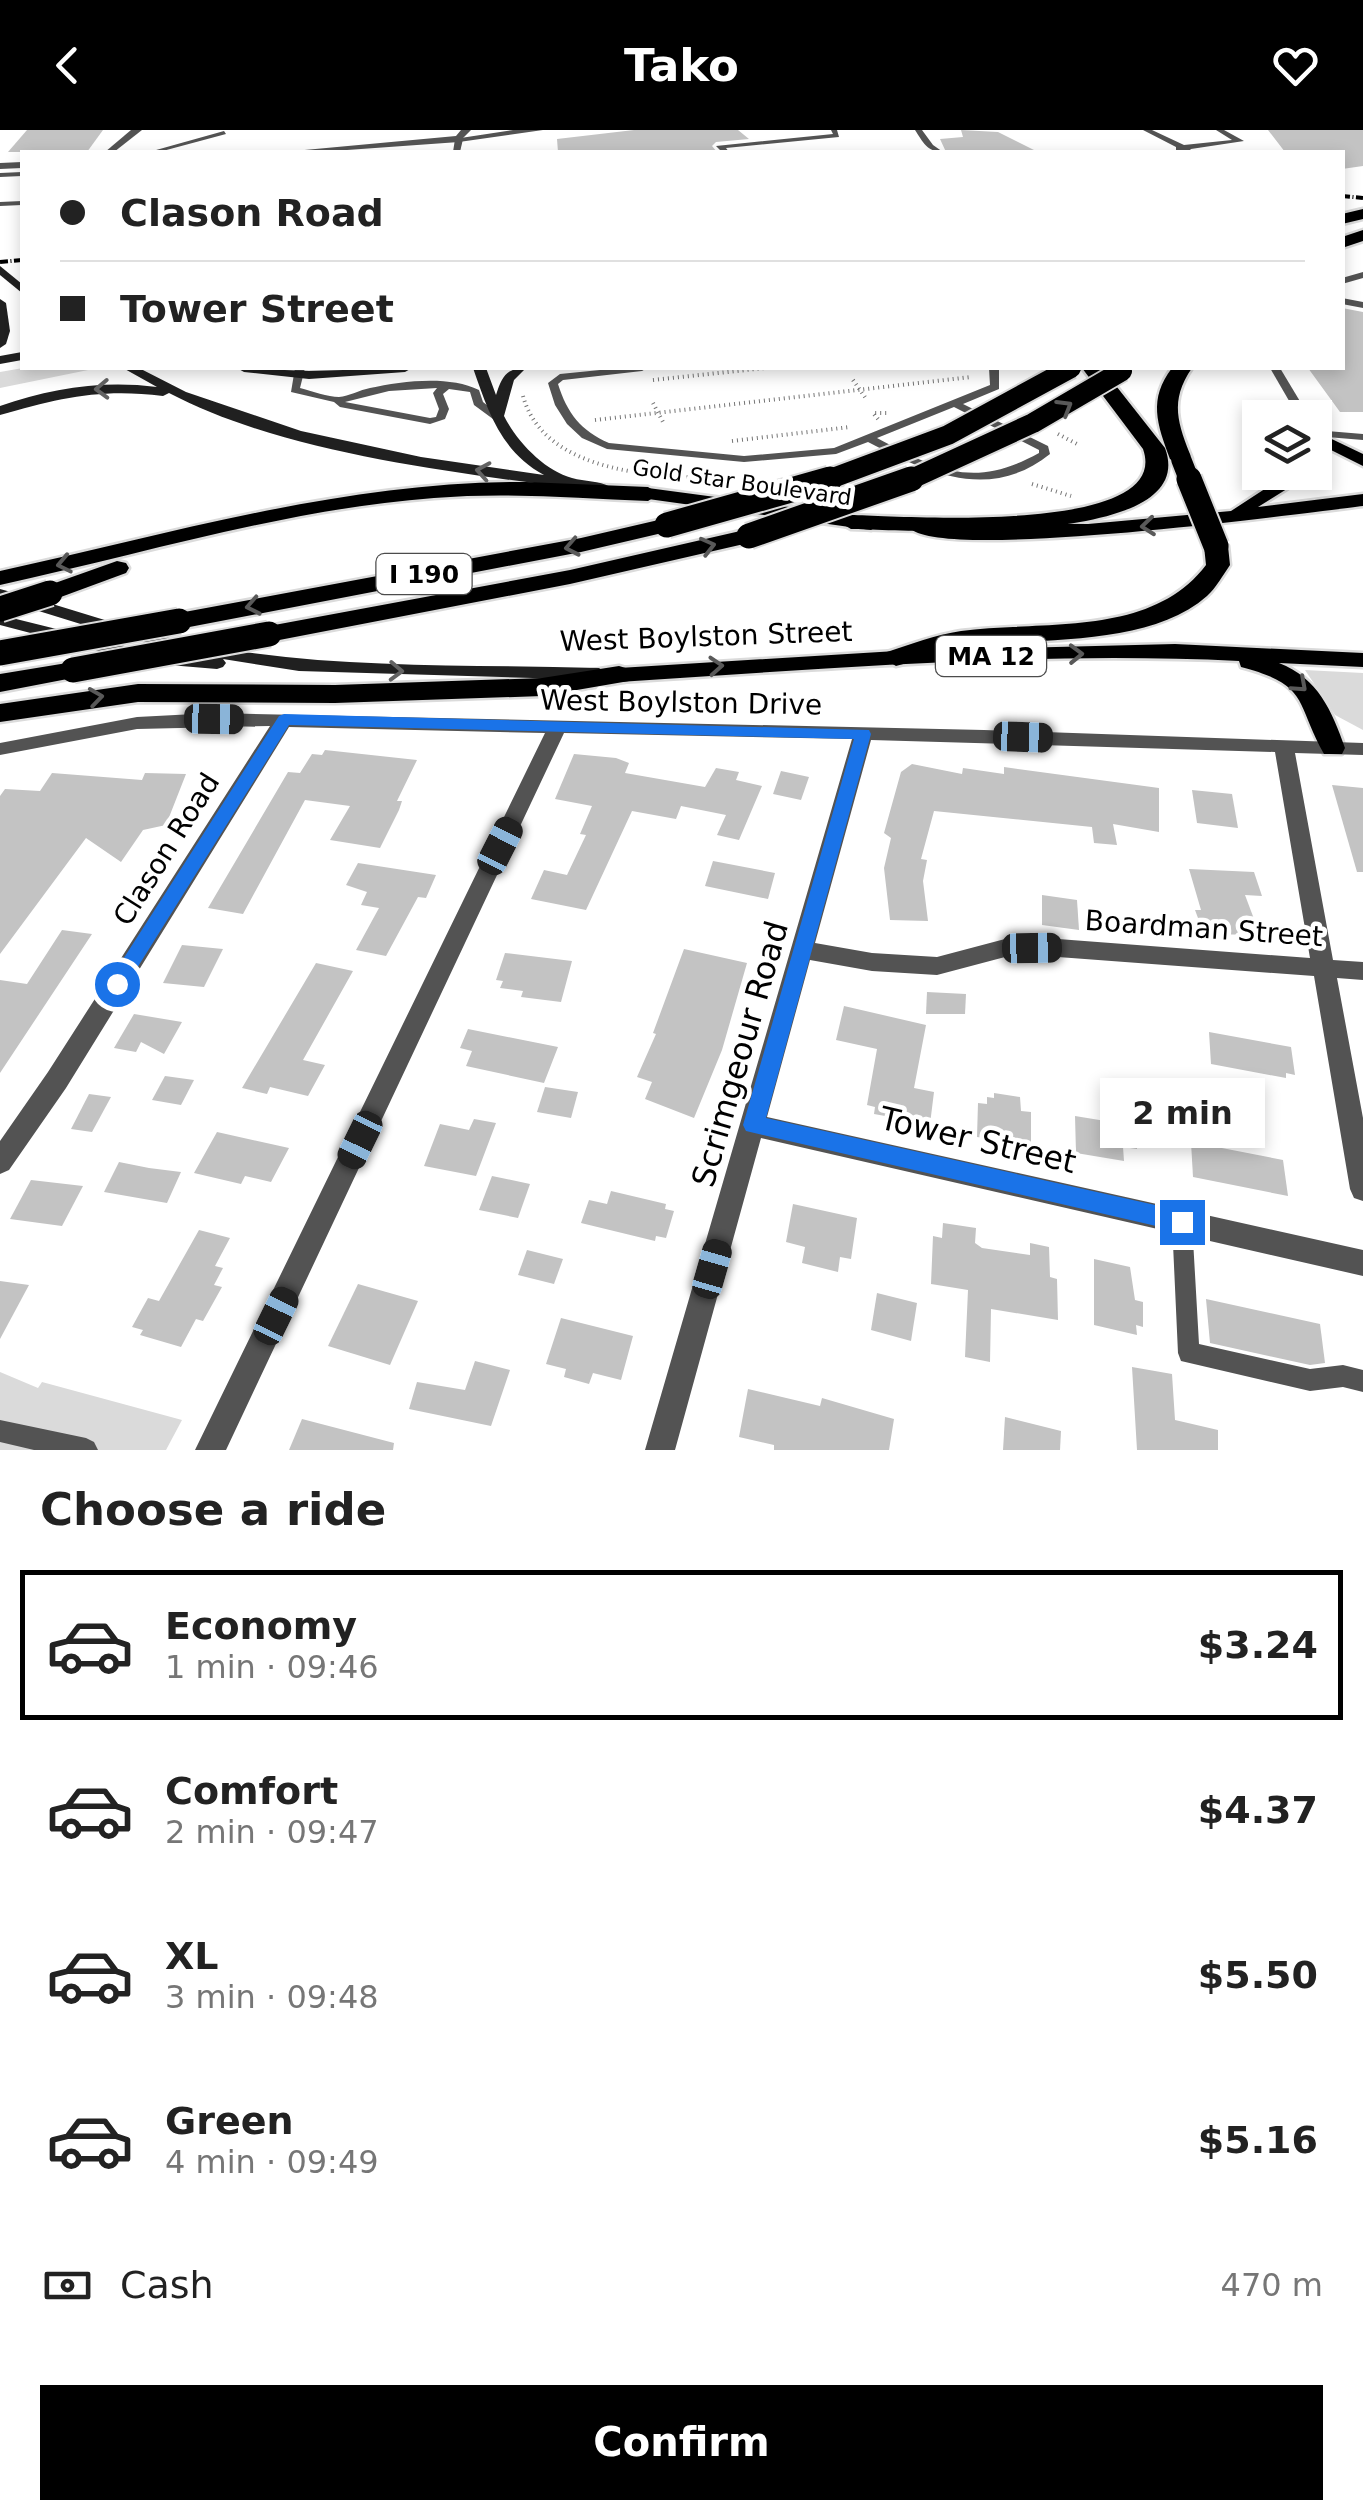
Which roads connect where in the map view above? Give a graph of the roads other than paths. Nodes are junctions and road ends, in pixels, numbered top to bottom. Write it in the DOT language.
graph roads {
  1 [pos="137,130"];
  2 [pos="448,130"];
  3 [pos="538,130"];
  4 [pos="918,130"];
  5 [pos="1146,130"];
  6 [pos="1219,130"];
  7 [pos="224,133"];
  8 [pos="836,133"];
  9 [pos="463,134"];
  10 [pos="426,142"];
  11 [pos="1179,148"];
  12 [pos="112,150"];
  13 [pos="160,150"];
  14 [pos="316,150"];
  15 [pos="724,150"];
  16 [pos="846,150"];
  17 [pos="936,150"];
  18 [pos="1189,150"];
  19 [pos="1,270"];
  20 [pos="20,288"];
  21 [pos="0,303"];
  22 [pos="0,344"];
  23 [pos="134,370"];
  24 [pos="335,370"];
  25 [pos="481,370"];
  26 [pos="518,370"];
  27 [pos="622,370"];
  28 [pos="994,370"];
  29 [pos="1067,370"];
  30 [pos="1093,370"];
  31 [pos="1123,370"];
  32 [pos="1180,370"];
  33 [pos="1276,370"];
  34 [pos="299,371"];
  35 [pos="446,386"];
  36 [pos="199,400"];
  37 [pos="340,400"];
  38 [pos="1294,400"];
  39 [pos="955,404"];
  40 [pos="0,411"];
  41 [pos="497,417"];
  42 [pos="1332,436"];
  43 [pos="1363,437"];
  44 [pos="870,440"];
  45 [pos="1332,444"];
  46 [pos="1363,460"];
  47 [pos="579,484"];
  48 [pos="1276,490"];
  49 [pos="648,494"];
  50 [pos="1363,500"];
  51 [pos="330,506"];
  52 [pos="1280,510"];
  53 [pos="1233,516"];
  54 [pos="1363,517"];
  55 [pos="851,522"];
  56 [pos="3,583"];
  57 [pos="0,609"];
  58 [pos="0,620"];
  59 [pos="1363,648"];
  60 [pos="1175,651"];
  61 [pos="0,652"];
  62 [pos="1291,654"];
  63 [pos="896,658"];
  64 [pos="1363,660"];
  65 [pos="299,666"];
  66 [pos="619,675"];
  67 [pos="0,684"];
  68 [pos="0,713"];
  69 [pos="284,720"];
  70 [pos="556,727"];
  71 [pos="863,734"];
  72 [pos="1284,746"];
  73 [pos="1333,748"];
  74 [pos="0,749"];
  75 [pos="1363,749"];
  76 [pos="805,950"];
  77 [pos="1324,966"];
  78 [pos="1363,970"];
  79 [pos="754,1125"];
  80 [pos="0,1162"];
  81 [pos="1363,1189"];
  82 [pos="1182,1222"];
  83 [pos="1363,1263"];
  84 [pos="1363,1381"];
  85 [pos="0,1431"];
  86 [pos="86,1450"];
  87 [pos="210,1450"];
  88 [pos="660,1450"];
  1 -- 12 [label="street"];
  2 -- 10 [label="street"];
  3 -- 9 [label="street"];
  4 -- 17 [label="lane"];
  5 -- 11 [label="lane"];
  6 -- 11 [label="lane"];
  7 -- 13 [label="lane"];
  8 -- 15 [label="lane"];
  8 -- 16 [label="lane"];
  9 -- 10 [label="street"];
  10 -- 14 [label="street"];
  11 -- 18 [label="lane"];
  19 -- 20 [label="main road"];
  21 -- 22 [label="main road"];
  23 -- 36 [label="main road, Gold Star Boulevard"];
  24 -- 34 [label="main road"];
  25 -- 41 [label="main road"];
  26 -- 41 [label="main road"];
  27 -- 44 [label="lane"];
  28 -- 39 [label="lane"];
  29 -- 61 [label="highway, I 190, one-way, bridge"];
  30 -- 55 [label="highway"];
  67 -- 31 [label="highway, I 190, one-way, bridge"];
  32 -- 63 [label="highway, bridge"];
  33 -- 38 [label="lane"];
  34 -- 37 [label="lane"];
  35 -- 37 [label="lane"];
  35 -- 37 [label="lane"];
  35 -- 41 [label="lane"];
  36 -- 40 [label="main road, one-way"];
  47 -- 36 [label="main road, Gold Star Boulevard, one-way"];
  39 -- 44 [label="lane"];
  39 -- 44 [label="lane"];
  41 -- 47 [label="main road"];
  42 -- 43 [label="lane"];
  45 -- 46 [label="main road"];
  47 -- 49 [label="main road, Gold Star Boulevard"];
  48 -- 53 [label="main road"];
  49 -- 51 [label="highway"];
  49 -- 55 [label="main road, Gold Star Boulevard"];
  50 -- 52 [label="main road, Gold Star Boulevard"];
  51 -- 56 [label="highway, one-way"];
  51 -- 57 [label="highway, bridge"];
  52 -- 53 [label="main road, Gold Star Boulevard"];
  52 -- 54 [label="main road"];
  53 -- 55 [label="main road, Gold Star Boulevard, one-way"];
  56 -- 65 [label="main road, West Boylston Street / MA 12"];
  58 -- 65 [label="main road"];
  59 -- 62 [label="main road"];
  60 -- 62 [label="main road, West Boylston Street / MA 12"];
  63 -- 60 [label="main road, West Boylston Street / MA 12, one-way"];
  60 -- 73 [label="main road, one-way"];
  62 -- 64 [label="main road, West Boylston Street / MA 12"];
  66 -- 63 [label="main road, West Boylston Street / MA 12, one-way"];
  65 -- 66 [label="main road, West Boylston Street / MA 12, one-way"];
  68 -- 66 [label="highway, one-way"];
  69 -- 70 [label="street, West Boylston Drive"];
  69 -- 74 [label="street, West Boylston Drive"];
  69 -- 80 [label="street, Clason Road"];
  70 -- 71 [label="street, West Boylston Drive"];
  70 -- 87 [label="street"];
  71 -- 72 [label="street, West Boylston Drive"];
  71 -- 76 [label="street, Scrimgeour Road"];
  72 -- 73 [label="street, West Boylston Drive"];
  72 -- 77 [label="street"];
  73 -- 75 [label="street, West Boylston Drive"];
  76 -- 77 [label="street, Boardman Street"];
  76 -- 79 [label="street, Scrimgeour Road"];
  77 -- 78 [label="street, Boardman Street"];
  77 -- 81 [label="street"];
  79 -- 82 [label="street, Tower Street"];
  79 -- 88 [label="street, Scrimgeour Road"];
  82 -- 83 [label="street, Tower Street"];
  82 -- 84 [label="lane"];
  85 -- 86 [label="lane"];
}
